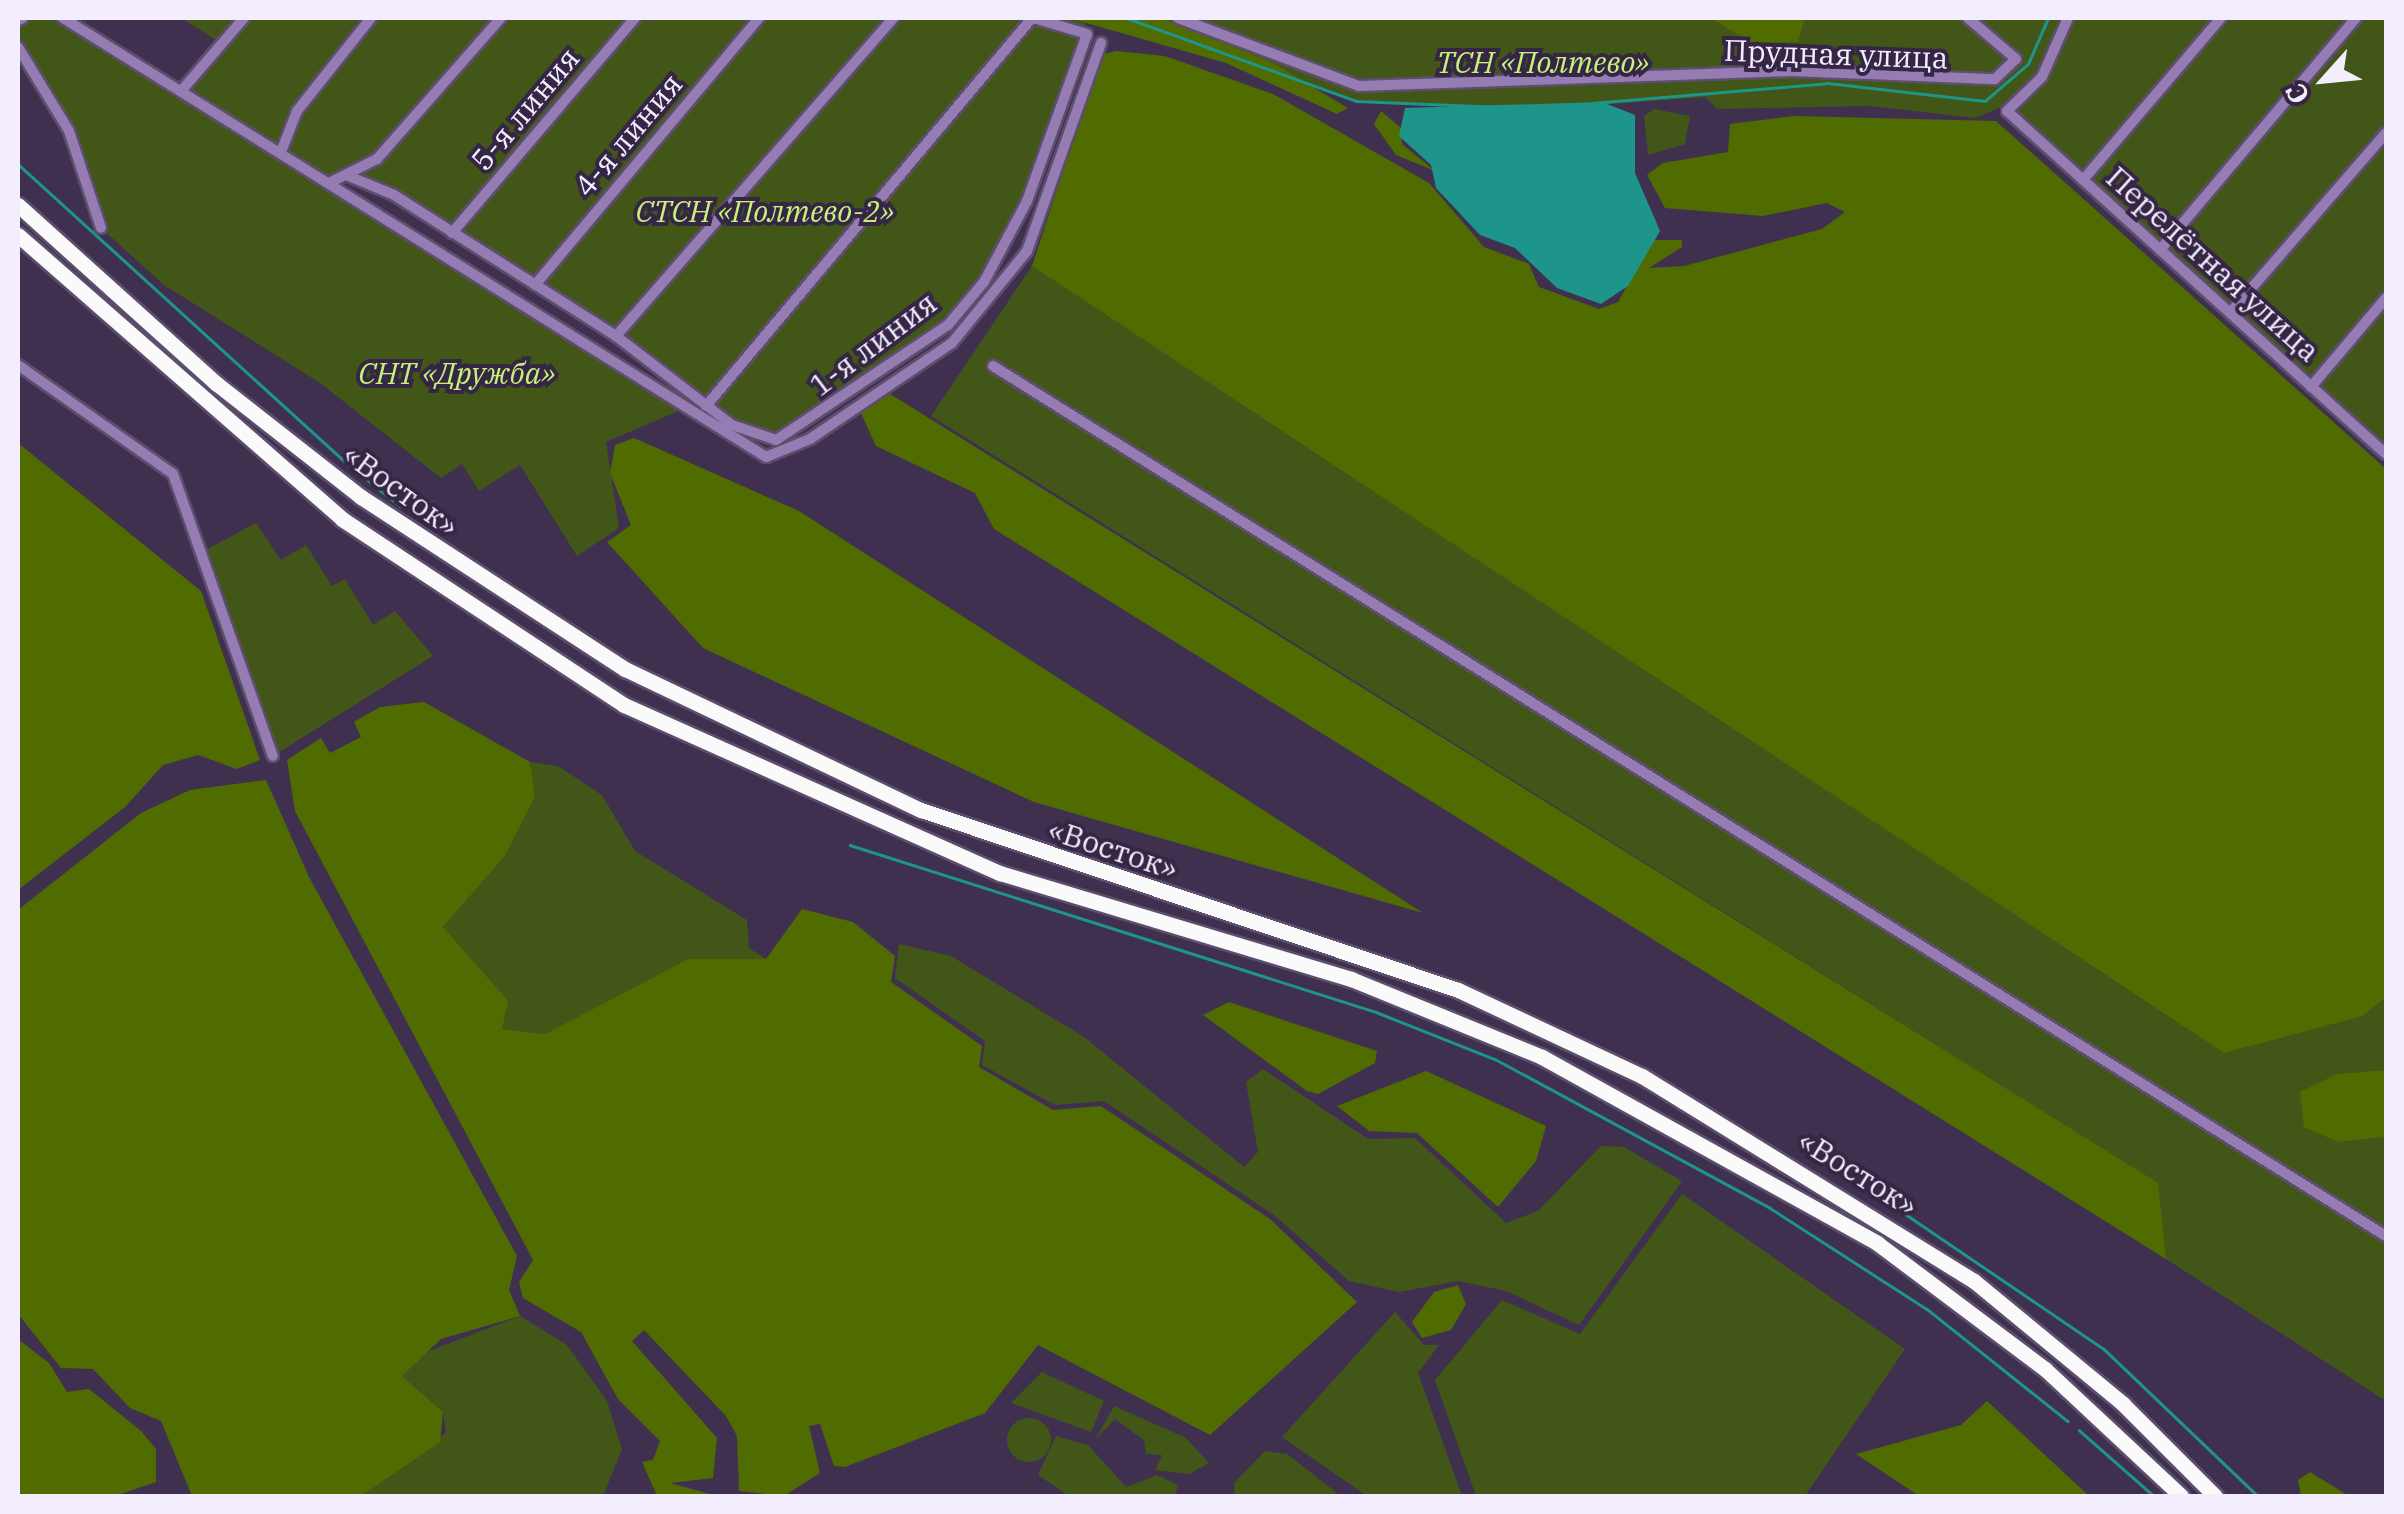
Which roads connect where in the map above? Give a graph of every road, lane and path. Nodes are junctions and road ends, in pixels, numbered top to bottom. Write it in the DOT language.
graph roads {
  1 [pos="63,18"];
  2 [pos="244,18"];
  3 [pos="371,18"];
  4 [pos="500,18"];
  5 [pos="636,18"];
  6 [pos="759,18"];
  7 [pos="893,18"];
  8 [pos="1033,18"];
  9 [pos="1178,18"];
  10 [pos="1968,18"];
  11 [pos="2068,18"];
  12 [pos="2220,18"];
  13 [pos="2356,18"];
  14 [pos="1101,42"];
  15 [pos="18,47"];
  16 [pos="182,90"];
  17 [pos="2386,133"];
  18 [pos="280,152"];
  19 [pos="346,176"];
  20 [pos="2083,180"];
  21 [pos="329,183"];
  22 [pos="18,204"];
  23 [pos="102,228"];
  24 [pos="452,232"];
  25 [pos="18,235"];
  26 [pos="2160,250"];
  27 [pos="535,285"];
  28 [pos="2386,298"];
  29 [pos="2230,313"];
  30 [pos="616,336"];
  31 [pos="18,365"];
  32 [pos="993,366"];
  33 [pos="2312,387"];
  34 [pos="706,406"];
  35 [pos="2386,453"];
  36 [pos="273,756"];
  37 [pos="2386,1236"];
  38 [pos="2182,1496"];
  39 [pos="2216,1496"];
  1 -- 16 [label="street"];
  2 -- 16 [label="street"];
  3 -- 18 [label="street"];
  4 -- 19 [label="street"];
  5 -- 24 [label="street, 5-я линия"];
  6 -- 27 [label="street, 4-я линия"];
  7 -- 30 [label="street"];
  8 -- 34 [label="street"];
  8 -- 34 [label="street, 1-я линия"];
  9 -- 10 [label="street, Прудная улица"];
  11 -- 20 [label="street, Перелётная улица"];
  12 -- 20 [label="street"];
  13 -- 26 [label="street"];
  14 -- 21 [label="street"];
  15 -- 23 [label="street"];
  16 -- 18 [label="street"];
  17 -- 29 [label="street"];
  18 -- 21 [label="street"];
  19 -- 21 [label="street"];
  19 -- 24 [label="street, 1-я линия"];
  20 -- 26 [label="street, Перелётная улица"];
  22 -- 39 [label="highway, «Восток»"];
  24 -- 27 [label="street, 1-я линия"];
  25 -- 38 [label="highway, «Восток»"];
  26 -- 29 [label="street, Перелётная улица"];
  27 -- 30 [label="street, 1-я линия"];
  28 -- 33 [label="street"];
  29 -- 33 [label="street, Перелётная улица"];
  30 -- 34 [label="street, 1-я линия"];
  31 -- 36 [label="street"];
  32 -- 37 [label="street"];
  33 -- 35 [label="street, Перелётная улица"];
}
